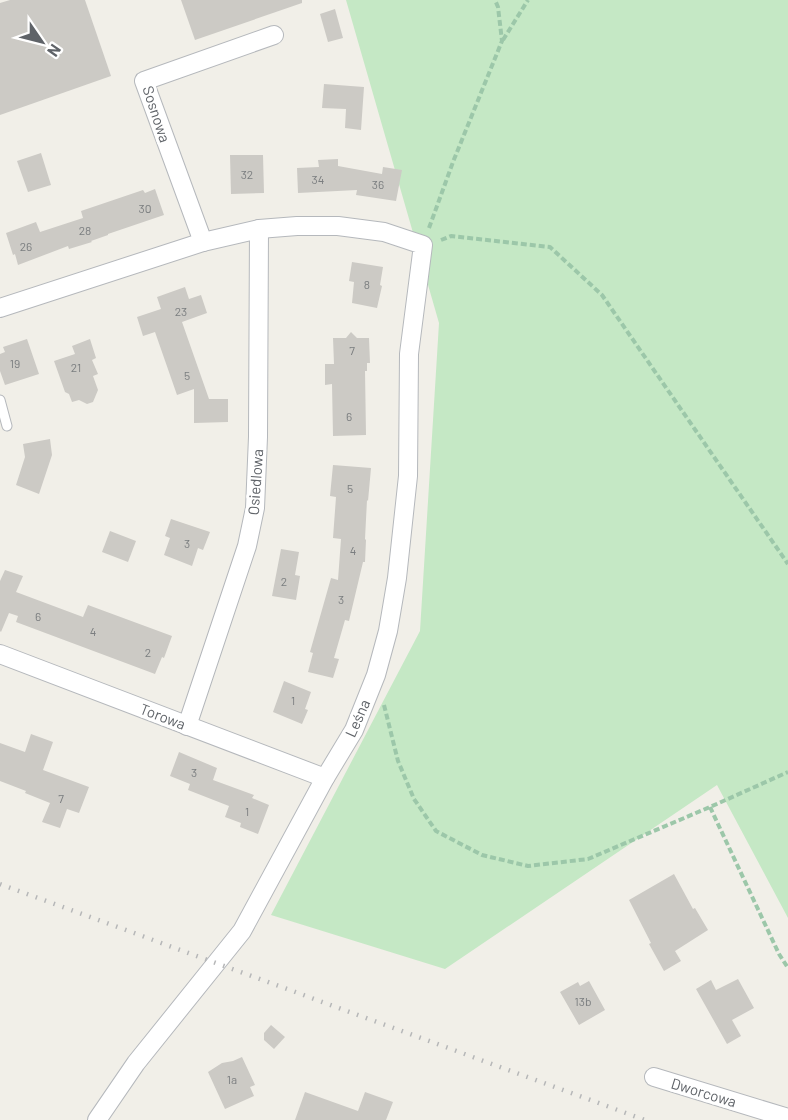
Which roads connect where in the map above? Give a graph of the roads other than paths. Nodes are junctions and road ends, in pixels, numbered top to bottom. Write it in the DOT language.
graph roads {
  1 [pos="274,35"];
  2 [pos="259,229"];
  3 [pos="203,242"];
  4 [pos="0,308"];
  5 [pos="0,400"];
  6 [pos="7,426"];
  7 [pos="0,654"];
  8 [pos="187,726"];
  9 [pos="325,778"];
  10 [pos="654,1077"];
  11 [pos="788,1118"];
  12 [pos="97,1120"];
  1 -- 3 [label="street, Sosnowa"];
  2 -- 3 [label="street"];
  2 -- 8 [label="street, Osiedlowa"];
  2 -- 9 [label="street, Leśna"];
  3 -- 4 [label="street"];
  5 -- 6 [label="lane"];
  7 -- 8 [label="street, Torowa"];
  8 -- 9 [label="street, Torowa"];
  9 -- 12 [label="street, Leśna"];
  10 -- 11 [label="street, Dworcowa"];
}
